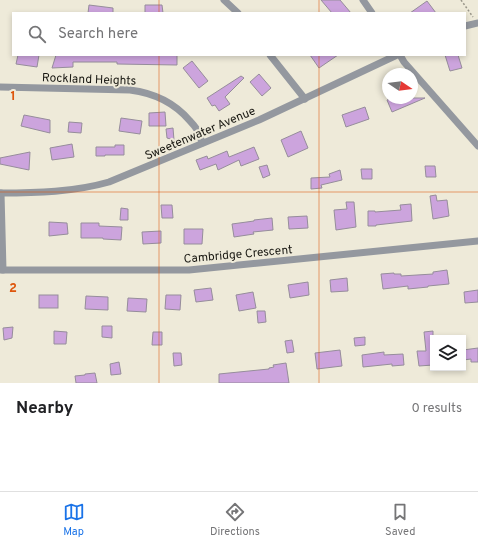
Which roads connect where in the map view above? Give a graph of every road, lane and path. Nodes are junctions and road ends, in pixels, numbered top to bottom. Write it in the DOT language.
graph roads {
  1 [pos="224,0"];
  2 [pos="363,0"];
  3 [pos="461,0"];
  4 [pos="237,12"];
  5 [pos="371,12"];
  6 [pos="476,20"];
  7 [pos="466,25"];
  8 [pos="271,56"];
  9 [pos="397,56"];
  10 [pos="400,56"];
  11 [pos="0,88"];
  12 [pos="305,99"];
  13 [pos="202,143"];
  14 [pos="478,146"];
  15 [pos="1,193"];
  16 [pos="478,241"];
  17 [pos="1,270"];
  1 -- 4 [label="street"];
  2 -- 5 [label="street"];
  3 -- 6 [label="path"];
  6 -- 7 [label="street"];
  8 -- 12 [label="street"];
  9 -- 12 [label="street, Sweetenwater Avenue"];
  10 -- 14 [label="street"];
  11 -- 13 [label="street, Rockland Heights"];
  12 -- 13 [label="street, Sweetenwater Avenue"];
  13 -- 15 [label="street, Sweetenwater Avenue"];
  15 -- 17 [label="street"];
  16 -- 17 [label="street, Cambridge Crescent"];
}
